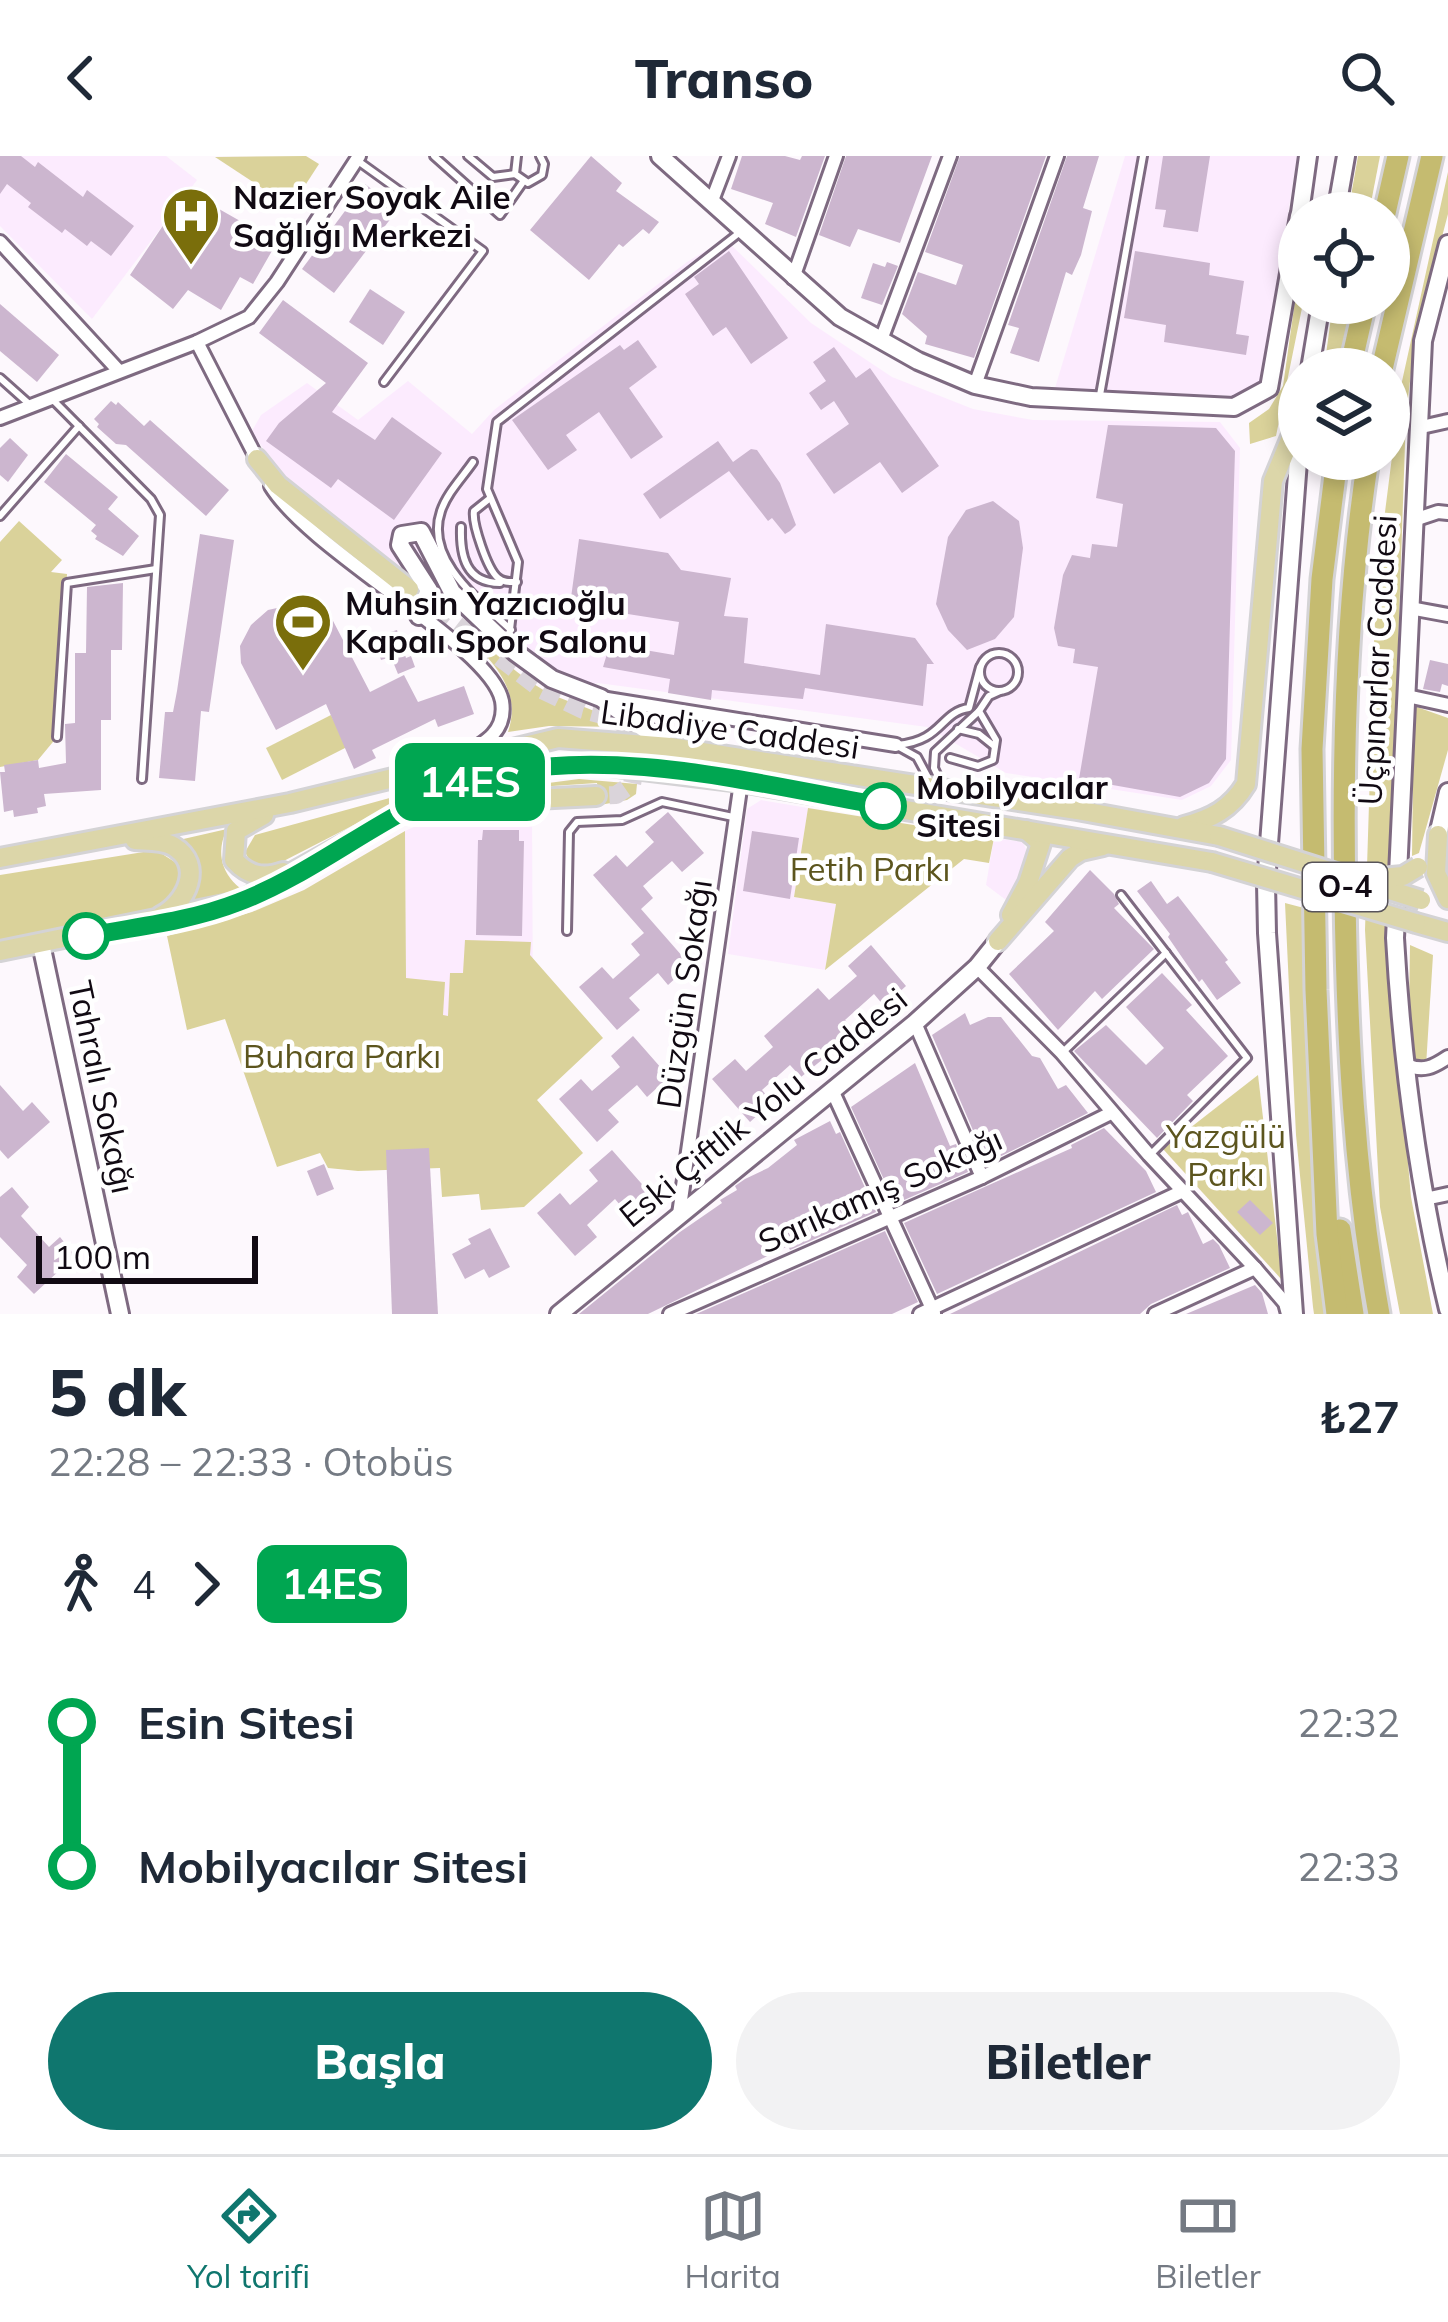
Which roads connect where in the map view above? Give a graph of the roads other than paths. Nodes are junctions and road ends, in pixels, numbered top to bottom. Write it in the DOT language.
graph roads {
  1 [pos="434,156"];
  2 [pos="468,156"];
  3 [pos="540,156"];
  4 [pos="660,156"];
  5 [pos="729,156"];
  6 [pos="836,156"];
  7 [pos="950,156"];
  8 [pos="1057,156"];
  9 [pos="1143,156"];
  10 [pos="1309,156"];
  11 [pos="1346,156"];
  12 [pos="1399,156"];
  13 [pos="1432,156"];
  14 [pos="514,157"];
  15 [pos="357,158"];
  16 [pos="514,174"];
  17 [pos="523,182"];
  18 [pos="1303,192"];
  19 [pos="1340,192"];
  20 [pos="1390,192"];
  21 [pos="711,202"];
  22 [pos="742,230"];
  23 [pos="0,242"];
  24 [pos="1448,244"];
  25 [pos="793,278"];
  26 [pos="1280,324"];
  27 [pos="881,340"];
  28 [pos="197,342"];
  29 [pos="1387,348"];
  30 [pos="118,370"];
  31 [pos="0,378"];
  32 [pos="384,382"];
  33 [pos="974,385"];
  34 [pos="50,398"];
  35 [pos="1099,401"];
  36 [pos="30,406"];
  37 [pos="0,418"];
  38 [pos="1448,421"];
  39 [pos="79,426"];
  40 [pos="1417,428"];
  41 [pos="257,459"];
  42 [pos="473,462"];
  43 [pos="1278,469"];
  44 [pos="1297,480"];
  45 [pos="1334,480"];
  46 [pos="1366,480"];
  47 [pos="489,499"];
  48 [pos="1448,514"];
  49 [pos="0,516"];
  50 [pos="1414,520"];
  51 [pos="461,527"];
  52 [pos="156,568"];
  53 [pos="505,582"];
  54 [pos="518,582"];
  55 [pos="409,589"];
  56 [pos="1410,608"];
  57 [pos="1448,615"];
  58 [pos="419,616"];
  59 [pos="510,638"];
  60 [pos="980,667"];
  61 [pos="1000,692"];
  62 [pos="1407,695"];
  63 [pos="602,698"];
  64 [pos="1448,705"];
  65 [pos="979,711"];
  66 [pos="958,729"];
  67 [pos="56,737"];
  68 [pos="896,745"];
  69 [pos="670,747"];
  70 [pos="996,748"];
  71 [pos="950,758"];
  72 [pos="452,762"];
  73 [pos="142,779"];
  74 [pos="741,782"];
  75 [pos="940,789"];
  76 [pos="596,796"];
  77 [pos="290,802"];
  78 [pos="1447,802"];
  79 [pos="401,813"];
  80 [pos="736,818"];
  81 [pos="1056,824"];
  82 [pos="1180,827"];
  83 [pos="1438,835"];
  84 [pos="116,838"];
  85 [pos="1131,845"];
  86 [pos="0,858"];
  87 [pos="316,860"];
  88 [pos="1354,879"];
  89 [pos="1043,892"];
  90 [pos="1120,895"];
  91 [pos="1448,899"];
  92 [pos="1448,909"];
  93 [pos="140,926"];
  94 [pos="567,931"];
  95 [pos="1448,932"];
  96 [pos="998,940"];
  97 [pos="41,944"];
  98 [pos="0,951"];
  99 [pos="1166,953"];
  100 [pos="977,967"];
  101 [pos="915,1023"];
  102 [pos="1062,1053"];
  103 [pos="1448,1057"];
  104 [pos="1322,1062"];
  105 [pos="1406,1065"];
  106 [pos="832,1090"];
  107 [pos="1111,1113"];
  108 [pos="1149,1155"];
  109 [pos="982,1177"];
  110 [pos="1183,1191"];
  111 [pos="1448,1194"];
  112 [pos="1425,1199"];
  113 [pos="680,1214"];
  114 [pos="890,1216"];
  115 [pos="1255,1268"];
  116 [pos="1445,1286"];
  117 [pos="1448,1309"];
  118 [pos="929,1312"];
  119 [pos="120,1314"];
  120 [pos="559,1314"];
  121 [pos="670,1314"];
  122 [pos="1155,1314"];
  123 [pos="1291,1314"];
  124 [pos="1336,1314"];
  125 [pos="1353,1314"];
  126 [pos="1379,1314"];
  1 -- 17 [label="lane"];
  2 -- 16 [label="lane"];
  3 -- 17 [label="lane"];
  4 -- 21 [label="street"];
  5 -- 21 [label="street"];
  6 -- 25 [label="street"];
  7 -- 27 [label="street"];
  8 -- 33 [label="street"];
  9 -- 35 [label="lane"];
  10 -- 18 [label="street"];
  11 -- 19 [label="street"];
  12 -- 20 [label="highway"];
  13 -- 29 [label="highway"];
  14 -- 16 [label="lane"];
  15 -- 28 [label="street"];
  15 -- 32 [label="lane"];
  16 -- 17 [label="lane"];
  21 -- 22 [label="street"];
  22 -- 25 [label="street"];
  22 -- 47 [label="lane"];
  23 -- 30 [label="street"];
  24 -- 40 [label="street, Üçpınarlar Caddesi"];
  25 -- 27 [label="street"];
  26 -- 35 [label="street"];
  27 -- 33 [label="street"];
  28 -- 30 [label="street"];
  28 -- 41 [label="street"];
  30 -- 34 [label="street"];
  31 -- 36 [label="lane"];
  33 -- 35 [label="street"];
  34 -- 36 [label="street"];
  34 -- 39 [label="lane"];
  36 -- 37 [label="street"];
  38 -- 40 [label="street"];
  39 -- 49 [label="lane"];
  39 -- 52 [label="lane"];
  40 -- 50 [label="street, Üçpınarlar Caddesi"];
  41 -- 55 [label="main road"];
  41 -- 58 [label="street"];
  42 -- 59 [label="lane"];
  43 -- 82 [label="main road"];
  44 -- 123 [label="street"];
  45 -- 104 [label="highway, O-4"];
  46 -- 126 [label="highway, O-4"];
  47 -- 53 [label="lane"];
  47 -- 54 [label="lane"];
  48 -- 50 [label="street"];
  50 -- 56 [label="street, Üçpınarlar Caddesi"];
  51 -- 53 [label="lane"];
  52 -- 67 [label="lane"];
  52 -- 73 [label="lane"];
  53 -- 54 [label="lane"];
  54 -- 59 [label="lane"];
  56 -- 57 [label="street"];
  56 -- 62 [label="street, Üçpınarlar Caddesi"];
  58 -- 59 [label="street"];
  58 -- 72 [label="street"];
  59 -- 63 [label="street"];
  60 -- 61 [label="lane"];
  60 -- 61 [label="lane"];
  60 -- 68 [label="lane"];
  61 -- 65 [label="lane"];
  62 -- 64 [label="street"];
  62 -- 105 [label="street, Üçpınarlar Caddesi"];
  63 -- 68 [label="street"];
  63 -- 69 [label="street"];
  65 -- 66 [label="lane"];
  65 -- 70 [label="lane"];
  66 -- 70 [label="lane"];
  66 -- 75 [label="lane"];
  68 -- 75 [label="lane"];
  69 -- 72 [label="main road, Libadiye Caddesi"];
  69 -- 75 [label="main road, Libadiye Caddesi"];
  70 -- 71 [label="lane"];
  72 -- 77 [label="main road, Libadiye Caddesi"];
  74 -- 79 [label="main road, Libadiye Caddesi"];
  74 -- 80 [label="street, Düzgün Sokağı"];
  74 -- 81 [label="main road, Libadiye Caddesi"];
  75 -- 81 [label="main road, Libadiye Caddesi"];
  76 -- 79 [label="main road"];
  77 -- 84 [label="main road, Libadiye Caddesi"];
  77 -- 87 [label="main road"];
  78 -- 83 [label="street"];
  79 -- 87 [label="main road, Libadiye Caddesi"];
  80 -- 94 [label="lane"];
  80 -- 113 [label="street, Düzgün Sokağı"];
  81 -- 82 [label="main road, Libadiye Caddesi"];
  81 -- 85 [label="main road, Libadiye Caddesi"];
  81 -- 89 [label="main road"];
  81 -- 96 [label="main road"];
  82 -- 88 [label="main road, Libadiye Caddesi, bridge"];
  83 -- 88 [label="main road, bridge"];
  83 -- 91 [label="main road"];
  84 -- 86 [label="main road, Libadiye Caddesi"];
  84 -- 93 [label="main road"];
  85 -- 89 [label="main road"];
  85 -- 95 [label="main road, Libadiye Caddesi, bridge"];
  87 -- 93 [label="main road, Libadiye Caddesi"];
  88 -- 92 [label="main road, Libadiye Caddesi, bridge"];
  89 -- 96 [label="main road"];
  90 -- 99 [label="lane"];
  93 -- 97 [label="main road, Libadiye Caddesi"];
  96 -- 100 [label="street, Eski Çiftlik Yolu Caddesi"];
  97 -- 98 [label="main road, Libadiye Caddesi"];
  97 -- 119 [label="street, Tahralı Sokağı"];
  99 -- 102 [label="lane"];
  99 -- 108 [label="lane"];
  100 -- 101 [label="street, Eski Çiftlik Yolu Caddesi"];
  100 -- 102 [label="street"];
  101 -- 106 [label="street, Eski Çiftlik Yolu Caddesi"];
  101 -- 109 [label="street"];
  102 -- 107 [label="street"];
  103 -- 105 [label="street"];
  104 -- 124 [label="highway"];
  104 -- 125 [label="highway, O-4"];
  105 -- 112 [label="street, Üçpınarlar Caddesi"];
  106 -- 113 [label="street, Eski Çiftlik Yolu Caddesi"];
  106 -- 114 [label="street"];
  107 -- 108 [label="street"];
  107 -- 109 [label="street, Sarıkamış Sokağı"];
  108 -- 110 [label="street"];
  109 -- 114 [label="street, Sarıkamış Sokağı"];
  110 -- 115 [label="street"];
  110 -- 118 [label="street"];
  111 -- 112 [label="street"];
  112 -- 116 [label="street, Üçpınarlar Caddesi"];
  113 -- 120 [label="street, Eski Çiftlik Yolu Caddesi"];
  114 -- 118 [label="street"];
  114 -- 121 [label="street, Sarıkamış Sokağı"];
  115 -- 122 [label="street"];
  115 -- 123 [label="street"];
  116 -- 117 [label="street, Üçpınarlar Caddesi"];
}
